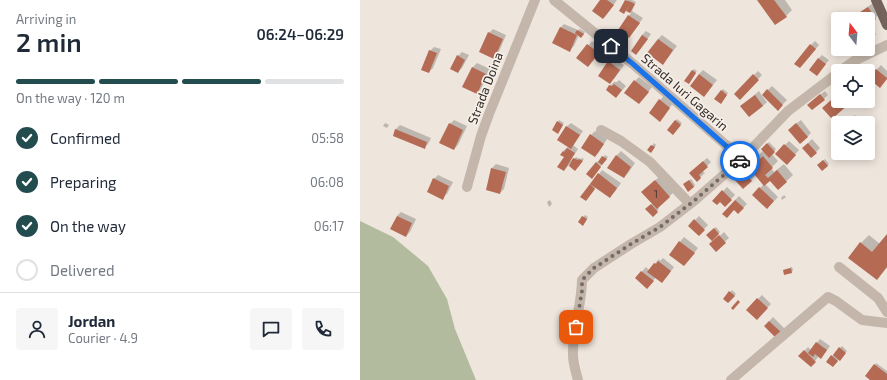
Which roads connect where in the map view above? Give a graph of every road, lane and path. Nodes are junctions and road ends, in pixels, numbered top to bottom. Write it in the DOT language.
graph roads {
  1 [pos="535,0"];
  2 [pos="554,0"];
  3 [pos="876,0"];
  4 [pos="887,25"];
  5 [pos="887,45"];
  6 [pos="850,64"];
  7 [pos="831,78"];
  8 [pos="601,130"];
  9 [pos="742,160"];
  10 [pos="467,187"];
  11 [pos="690,204"];
  12 [pos="839,267"];
  13 [pos="887,312"];
  14 [pos="887,323"];
  15 [pos="578,380"];
  16 [pos="731,380"];
  1 -- 10 [label="street, Strada Doina"];
  2 -- 9 [label="street, Strada Iuri Gagarin"];
  3 -- 4 [label="main road"];
  5 -- 6 [label="street"];
  7 -- 9 [label="street"];
  8 -- 11 [label="street"];
  9 -- 11 [label="street"];
  11 -- 15 [label="street"];
  12 -- 13 [label="street"];
  14 -- 16 [label="street"];
}
